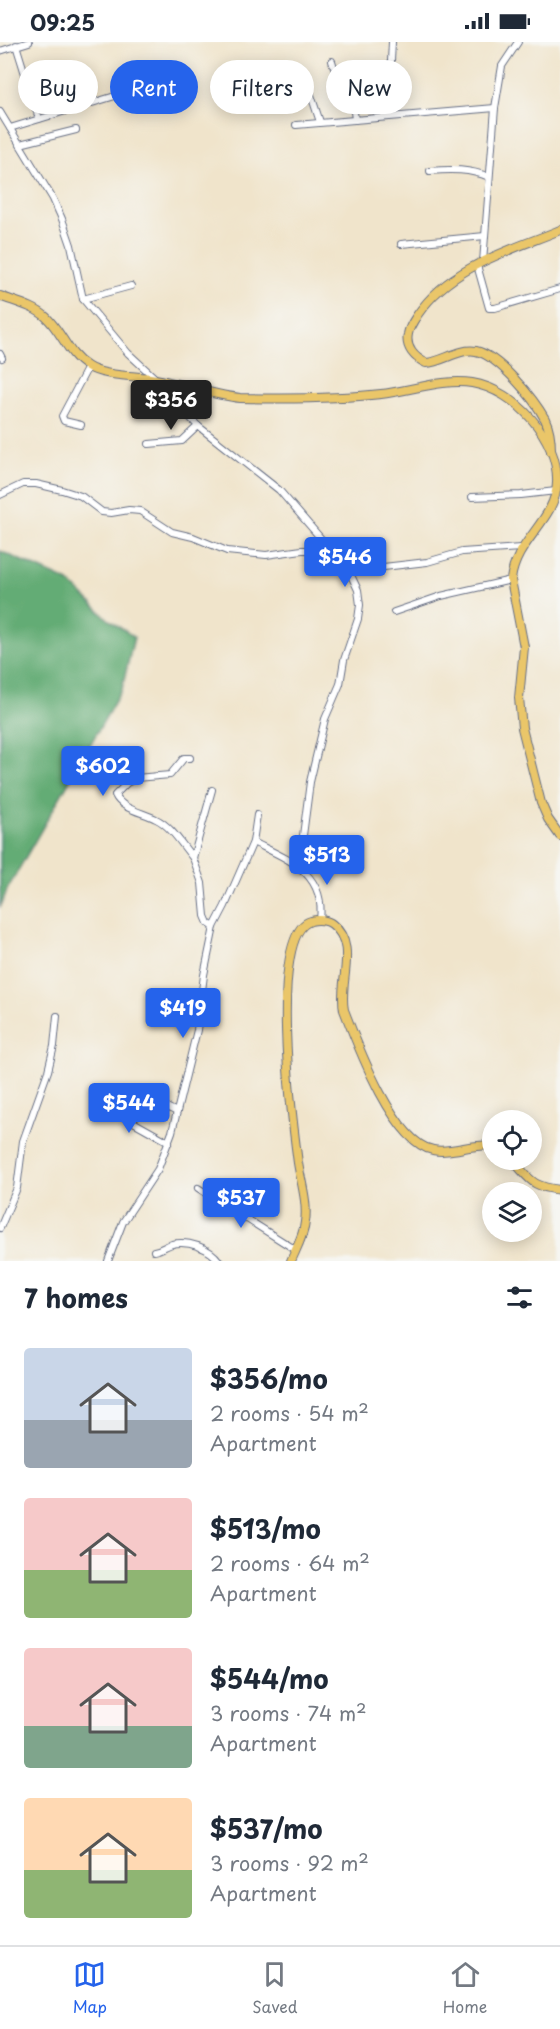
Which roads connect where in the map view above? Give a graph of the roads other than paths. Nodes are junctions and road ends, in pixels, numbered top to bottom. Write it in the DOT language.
graph roads {
  1 [pos="29,42"];
  2 [pos="392,42"];
  3 [pos="518,42"];
  4 [pos="16,45"];
  5 [pos="0,51"];
  6 [pos="110,99"];
  7 [pos="314,102"];
  8 [pos="495,108"];
  9 [pos="0,112"];
  10 [pos="354,114"];
  11 [pos="388,117"];
  12 [pos="39,119"];
  13 [pos="355,120"];
  14 [pos="321,122"];
  15 [pos="296,125"];
  16 [pos="10,128"];
  17 [pos="76,130"];
  18 [pos="20,144"];
  19 [pos="430,171"];
  20 [pos="489,177"];
  21 [pos="560,230"];
  22 [pos="485,236"];
  23 [pos="400,244"];
  24 [pos="480,263"];
  25 [pos="131,286"];
  26 [pos="560,289"];
  27 [pos="0,296"];
  28 [pos="83,299"];
  29 [pos="88,367"];
  30 [pos="154,379"];
  31 [pos="81,425"];
  32 [pos="198,426"];
  33 [pos="149,444"];
  34 [pos="552,453"];
  35 [pos="556,491"];
  36 [pos="0,495"];
  37 [pos="472,497"];
  38 [pos="521,548"];
  39 [pos="330,550"];
  40 [pos="349,571"];
  41 [pos="511,579"];
  42 [pos="394,612"];
  43 [pos="190,758"];
  44 [pos="212,790"];
  45 [pos="257,815"];
  46 [pos="560,836"];
  47 [pos="253,842"];
  48 [pos="193,858"];
  49 [pos="299,866"];
  50 [pos="320,920"];
  51 [pos="214,927"];
  52 [pos="57,1016"];
  53 [pos="141,1095"];
  54 [pos="101,1104"];
  55 [pos="177,1112"];
  56 [pos="169,1142"];
  57 [pos="482,1144"];
  58 [pos="520,1170"];
  59 [pos="198,1188"];
  60 [pos="560,1190"];
  61 [pos="0,1228"];
  62 [pos="296,1250"];
  63 [pos="154,1251"];
  64 [pos="108,1261"];
  65 [pos="219,1261"];
  66 [pos="291,1261"];
  1 -- 4 [label="street"];
  2 -- 11 [label="street"];
  3 -- 8 [label="street"];
  4 -- 5 [label="street"];
  4 -- 12 [label="street"];
  6 -- 12 [label="street"];
  7 -- 14 [label="street"];
  8 -- 11 [label="street"];
  8 -- 20 [label="street"];
  9 -- 16 [label="street"];
  10 -- 13 [label="street"];
  11 -- 13 [label="street"];
  12 -- 16 [label="street"];
  13 -- 14 [label="street"];
  14 -- 15 [label="street"];
  16 -- 18 [label="street"];
  17 -- 18 [label="street"];
  18 -- 28 [label="street"];
  19 -- 20 [label="street"];
  20 -- 22 [label="street"];
  21 -- 24 [label="main road"];
  22 -- 23 [label="street"];
  22 -- 24 [label="street"];
  24 -- 26 [label="street"];
  24 -- 34 [label="main road"];
  25 -- 28 [label="street"];
  27 -- 29 [label="main road"];
  28 -- 30 [label="street"];
  29 -- 30 [label="main road"];
  29 -- 31 [label="street"];
  30 -- 32 [label="street"];
  30 -- 34 [label="main road"];
  32 -- 33 [label="street"];
  32 -- 39 [label="street"];
  34 -- 35 [label="main road"];
  35 -- 37 [label="street"];
  35 -- 38 [label="main road"];
  36 -- 39 [label="street"];
  38 -- 40 [label="street"];
  38 -- 41 [label="main road"];
  39 -- 40 [label="street"];
  40 -- 49 [label="street"];
  41 -- 42 [label="street"];
  41 -- 46 [label="main road"];
  43 -- 48 [label="street"];
  44 -- 48 [label="street"];
  45 -- 47 [label="street"];
  47 -- 49 [label="street"];
  47 -- 51 [label="street"];
  48 -- 51 [label="street"];
  49 -- 50 [label="street"];
  50 -- 57 [label="main road"];
  50 -- 62 [label="main road"];
  51 -- 55 [label="street"];
  52 -- 61 [label="street"];
  53 -- 55 [label="street"];
  54 -- 56 [label="street"];
  55 -- 56 [label="street"];
  56 -- 64 [label="street"];
  58 -- 60 [label="main road"];
  59 -- 62 [label="street"];
  62 -- 66 [label="main road"];
  63 -- 65 [label="street"];
}
